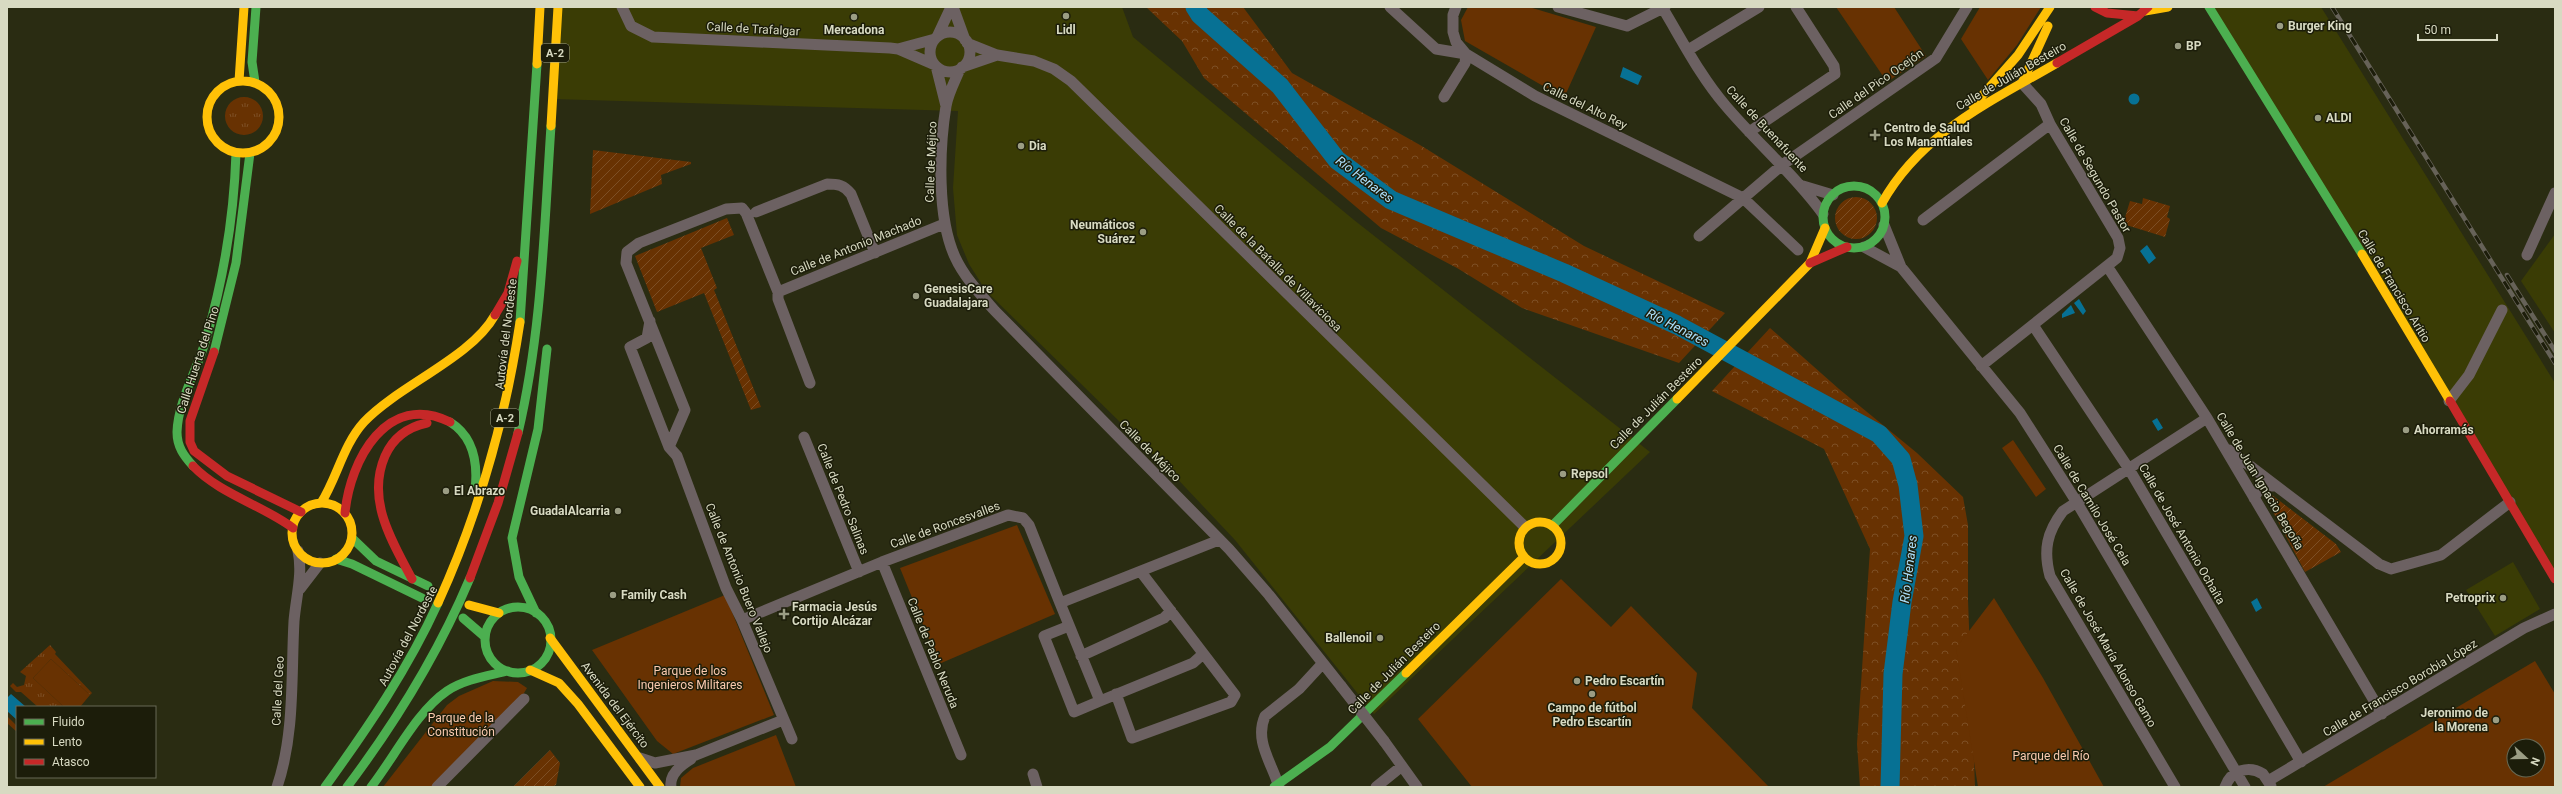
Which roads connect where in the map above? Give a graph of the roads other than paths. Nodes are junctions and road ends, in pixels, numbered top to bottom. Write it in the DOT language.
graph roads {
  1 [pos="244,7"];
  2 [pos="256,7"];
  3 [pos="532,7"];
  4 [pos="540,7"];
  5 [pos="558,7"];
  6 [pos="622,7"];
  7 [pos="952,7"];
  8 [pos="1390,7"];
  9 [pos="1456,7"];
  10 [pos="1558,7"];
  11 [pos="1663,7"];
  12 [pos="1759,7"];
  13 [pos="1796,7"];
  14 [pos="1967,7"];
  15 [pos="2050,7"];
  16 [pos="2057,7"];
  17 [pos="2095,7"];
  18 [pos="2168,7"];
  19 [pos="2209,7"];
  20 [pos="2144,11"];
  21 [pos="936,38"];
  22 [pos="966,42"];
  23 [pos="898,49"];
  24 [pos="1688,50"];
  25 [pos="1466,54"];
  26 [pos="997,55"];
  27 [pos="935,65"];
  28 [pos="961,68"];
  29 [pos="239,81"];
  30 [pos="255,82"];
  31 [pos="2022,83"];
  32 [pos="1444,97"];
  33 [pos="553,99"];
  34 [pos="946,106"];
  35 [pos="1959,120"];
  36 [pos="2050,124"];
  37 [pos="1749,132"];
  38 [pos="236,153"];
  39 [pos="250,153"];
  40 [pos="1782,165"];
  41 [pos="1897,174"];
  42 [pos="1803,186"];
  43 [pos="1864,187"];
  44 [pos="2555,193"];
  45 [pos="1833,195"];
  46 [pos="1743,198"];
  47 [pos="1882,203"];
  48 [pos="756,212"];
  49 [pos="1823,214"];
  50 [pos="1923,220"];
  51 [pos="944,224"];
  52 [pos="1884,225"];
  53 [pos="1825,228"];
  54 [pos="1699,236"];
  55 [pos="1847,247"];
  56 [pos="1864,247"];
  57 [pos="1798,250"];
  58 [pos="875,253"];
  59 [pos="2527,256"];
  60 [pos="1810,263"];
  61 [pos="2107,266"];
  62 [pos="1901,267"];
  63 [pos="551,277"];
  64 [pos="778,292"];
  65 [pos="2502,310"];
  66 [pos="651,320"];
  67 [pos="2033,325"];
  68 [pos="548,337"];
  69 [pos="1982,366"];
  70 [pos="810,383"];
  71 [pos="2449,401"];
  72 [pos="2207,418"];
  73 [pos="455,427"];
  74 [pos="804,437"];
  75 [pos="2224,446"];
  76 [pos="669,447"];
  77 [pos="2129,469"];
  78 [pos="2275,486"];
  79 [pos="2254,498"];
  80 [pos="2076,501"];
  81 [pos="2510,502"];
  82 [pos="321,503"];
  83 [pos="301,512"];
  84 [pos="345,513"];
  85 [pos="1552,526"];
  86 [pos="1525,527"];
  87 [pos="293,528"];
  88 [pos="352,538"];
  89 [pos="1219,540"];
  90 [pos="298,551"];
  91 [pos="1524,557"];
  92 [pos="336,559"];
  93 [pos="882,562"];
  94 [pos="320,563"];
  95 [pos="859,572"];
  96 [pos="1141,572"];
  97 [pos="412,579"];
  98 [pos="2555,579"];
  99 [pos="428,586"];
  100 [pos="297,595"];
  101 [pos="422,598"];
  102 [pos="1060,603"];
  103 [pos="469,605"];
  104 [pos="1171,611"];
  105 [pos="499,613"];
  106 [pos="536,613"];
  107 [pos="463,618"];
  108 [pos="2552,618"];
  109 [pos="742,620"];
  110 [pos="1068,626"];
  111 [pos="485,637"];
  112 [pos="550,638"];
  113 [pos="1203,654"];
  114 [pos="1081,656"];
  115 [pos="1323,663"];
  116 [pos="530,670"];
  117 [pos="508,672"];
  118 [pos="1116,694"];
  119 [pos="524,699"];
  120 [pos="1100,701"];
  121 [pos="2382,714"];
  122 [pos="783,720"];
  123 [pos="792,739"];
  124 [pos="696,755"];
  125 [pos="961,755"];
  126 [pos="640,758"];
  127 [pos="2300,762"];
  128 [pos="1402,766"];
  129 [pos="2237,772"];
  130 [pos="1033,774"];
  131 [pos="2270,784"];
  132 [pos="1277,786"];
  133 [pos="277,787"];
  134 [pos="324,787"];
  135 [pos="347,787"];
  136 [pos="371,787"];
  137 [pos="438,787"];
  138 [pos="640,787"];
  139 [pos="660,787"];
  140 [pos="670,787"];
  141 [pos="1037,787"];
  142 [pos="1376,787"];
  143 [pos="1417,787"];
  144 [pos="2175,787"];
  145 [pos="2226,787"];
  146 [pos="2245,787"];
  1 -- 29 [label="main road"];
  2 -- 30 [label="main road"];
  3 -- 82 [label="main road"];
  4 -- 134 [label="main road, Autovía del Nordeste / A-2"];
  5 -- 33 [label="main road, A-2"];
  6 -- 23 [label="street, Calle de Trafalgar"];
  7 -- 21 [label="street"];
  7 -- 22 [label="street"];
  8 -- 25 [label="street"];
  9 -- 25 [label="street, Calle del Alto Rey"];
  10 -- 11 [label="street"];
  11 -- 24 [label="street, Calle de Buenafuente"];
  12 -- 24 [label="street"];
  13 -- 37 [label="street"];
  14 -- 40 [label="street, Calle del Pico Ocejón"];
  15 -- 35 [label="main road"];
  16 -- 31 [label="main road"];
  17 -- 20 [label="main road"];
  18 -- 20 [label="main road, Calle de Julián Besteiro"];
  19 -- 71 [label="main road, Calle de Francisco Aritio"];
  20 -- 31 [label="main road, Calle de Julián Besteiro"];
  21 -- 22 [label="street"];
  21 -- 23 [label="street, Calle de Trafalgar"];
  21 -- 27 [label="street"];
  22 -- 26 [label="street, Calle de la Batalla de Villaviciosa"];
  22 -- 28 [label="street"];
  23 -- 27 [label="street, Calle de Trafalgar"];
  24 -- 37 [label="street, Calle de Buenafuente"];
  25 -- 32 [label="street"];
  25 -- 46 [label="street, Calle del Alto Rey"];
  26 -- 28 [label="street, Calle de la Batalla de Villaviciosa"];
  26 -- 86 [label="street, Calle de la Batalla de Villaviciosa"];
  27 -- 28 [label="street"];
  27 -- 34 [label="street, Calle de Méjico"];
  28 -- 34 [label="street, Calle de Méjico"];
  29 -- 30 [label="main road"];
  29 -- 38 [label="main road"];
  30 -- 39 [label="main road"];
  31 -- 35 [label="main road, Calle de Julián Besteiro"];
  31 -- 36 [label="street, Calle de Segundo Pastor"];
  33 -- 63 [label="main road"];
  33 -- 135 [label="main road, A-2"];
  34 -- 51 [label="street, Calle de Méjico"];
  35 -- 41 [label="main road, Calle de Julián Besteiro"];
  36 -- 50 [label="street"];
  36 -- 61 [label="street, Calle de Segundo Pastor"];
  37 -- 40 [label="street, Calle de Buenafuente"];
  38 -- 39 [label="main road"];
  38 -- 87 [label="main road"];
  39 -- 83 [label="main road, Calle Huerta del Pino"];
  40 -- 42 [label="street, Calle de Buenafuente"];
  40 -- 46 [label="street, Calle del Pico Ocejón"];
  41 -- 43 [label="main road, Calle de Julián Besteiro"];
  41 -- 47 [label="main road, Calle de Julián Besteiro"];
  42 -- 45 [label="street, Calle de Buenafuente"];
  42 -- 49 [label="street, Calle de Buenafuente"];
  43 -- 45 [label="main road"];
  43 -- 47 [label="main road"];
  44 -- 59 [label="street"];
  45 -- 49 [label="main road"];
  46 -- 54 [label="street, Calle del Pico Ocejón"];
  46 -- 57 [label="street, Calle del Alto Rey"];
  47 -- 52 [label="main road"];
  48 -- 58 [label="street"];
  49 -- 53 [label="main road"];
  51 -- 58 [label="street, Calle de Antonio Machado"];
  51 -- 89 [label="street, Calle de Méjico"];
  52 -- 56 [label="main road"];
  52 -- 62 [label="street, Calle de Camilo José Cela"];
  53 -- 55 [label="main road"];
  53 -- 60 [label="main road, Calle de Julián Besteiro"];
  55 -- 56 [label="main road"];
  55 -- 60 [label="main road, Calle de Julián Besteiro"];
  56 -- 62 [label="street, Calle de Camilo José Cela"];
  58 -- 64 [label="street, Calle de Antonio Machado"];
  60 -- 85 [label="main road, Calle de Julián Besteiro"];
  61 -- 67 [label="street, Calle de Segundo Pastor"];
  61 -- 72 [label="street, Calle de Juan Ignacio Begoña"];
  62 -- 69 [label="street, Calle de Camilo José Cela"];
  64 -- 66 [label="street"];
  64 -- 70 [label="street"];
  65 -- 71 [label="street"];
  66 -- 76 [label="street"];
  66 -- 76 [label="street, Calle de Antonio Buero Vallejo"];
  67 -- 69 [label="street, Calle de Segundo Pastor"];
  67 -- 77 [label="street, Calle de José Antonio Ochaíta"];
  68 -- 106 [label="main road"];
  69 -- 80 [label="street, Calle de Camilo José Cela"];
  71 -- 81 [label="main road, Calle de Francisco Aritio"];
  72 -- 75 [label="street, Calle de Juan Ignacio Begoña"];
  72 -- 77 [label="street, Calle de José María Alonso Gamo"];
  73 -- 84 [label="main road"];
  73 -- 97 [label="main road"];
  73 -- 134 [label="main road"];
  74 -- 95 [label="street, Calle de Pedro Salinas"];
  75 -- 78 [label="street"];
  75 -- 79 [label="street, Calle de Juan Ignacio Begoña"];
  76 -- 109 [label="street, Calle de Antonio Buero Vallejo"];
  77 -- 80 [label="street, Calle de José María Alonso Gamo"];
  77 -- 127 [label="street, Calle de José Antonio Ochaíta"];
  78 -- 79 [label="street"];
  78 -- 81 [label="street"];
  79 -- 121 [label="street, Calle de Juan Ignacio Begoña"];
  80 -- 129 [label="street, Calle de Camilo José Cela"];
  80 -- 144 [label="street, Calle de José María Alonso Gamo"];
  81 -- 98 [label="main road, Calle de Francisco Aritio"];
  82 -- 83 [label="main road"];
  82 -- 84 [label="main road"];
  83 -- 87 [label="main road"];
  84 -- 88 [label="main road"];
  85 -- 86 [label="main road"];
  85 -- 91 [label="main road"];
  86 -- 91 [label="main road"];
  87 -- 90 [label="main road"];
  88 -- 92 [label="main road"];
  88 -- 97 [label="main road"];
  89 -- 96 [label="street"];
  89 -- 115 [label="street, Calle de Méjico"];
  90 -- 94 [label="main road"];
  90 -- 100 [label="street, Calle del Geo"];
  91 -- 132 [label="main road, Calle de Julián Besteiro"];
  92 -- 94 [label="main road"];
  92 -- 101 [label="main road"];
  93 -- 95 [label="street, Calle de Roncesvalles"];
  93 -- 102 [label="street, Calle de Roncesvalles"];
  93 -- 125 [label="street, Calle de Pablo Neruda"];
  94 -- 100 [label="street"];
  95 -- 109 [label="street, Calle de Roncesvalles"];
  96 -- 102 [label="street"];
  96 -- 104 [label="street"];
  97 -- 99 [label="main road"];
  100 -- 133 [label="street, Calle del Geo"];
  102 -- 110 [label="street, Calle de Roncesvalles"];
  103 -- 105 [label="main road"];
  104 -- 113 [label="street"];
  104 -- 114 [label="street"];
  105 -- 106 [label="main road"];
  105 -- 111 [label="main road"];
  106 -- 112 [label="main road"];
  107 -- 111 [label="main road"];
  108 -- 121 [label="street, Calle de Francisco Borobia López"];
  109 -- 122 [label="street, Calle de Antonio Buero Vallejo"];
  110 -- 114 [label="street, Calle de Roncesvalles"];
  110 -- 120 [label="street"];
  111 -- 117 [label="main road"];
  112 -- 116 [label="main road"];
  112 -- 126 [label="main road, Avenida del Ejército"];
  113 -- 118 [label="street"];
  113 -- 118 [label="street"];
  114 -- 120 [label="street, Calle de Roncesvalles"];
  115 -- 128 [label="street, Calle de Méjico, bridge"];
  115 -- 132 [label="street"];
  116 -- 117 [label="main road"];
  116 -- 138 [label="main road"];
  117 -- 136 [label="main road"];
  118 -- 120 [label="street"];
  119 -- 137 [label="street"];
  121 -- 127 [label="street, Calle de Francisco Borobia López"];
  122 -- 123 [label="street, Calle de Antonio Buero Vallejo"];
  122 -- 124 [label="street"];
  124 -- 126 [label="street"];
  124 -- 140 [label="street"];
  126 -- 139 [label="main road, Avenida del Ejército"];
  127 -- 131 [label="street, Calle de Francisco Borobia López"];
  128 -- 142 [label="street"];
  128 -- 143 [label="street, Calle de Méjico"];
  129 -- 131 [label="street"];
  129 -- 145 [label="street"];
  129 -- 146 [label="street, Calle de Camilo José Cela"];
  130 -- 141 [label="street"];
}
